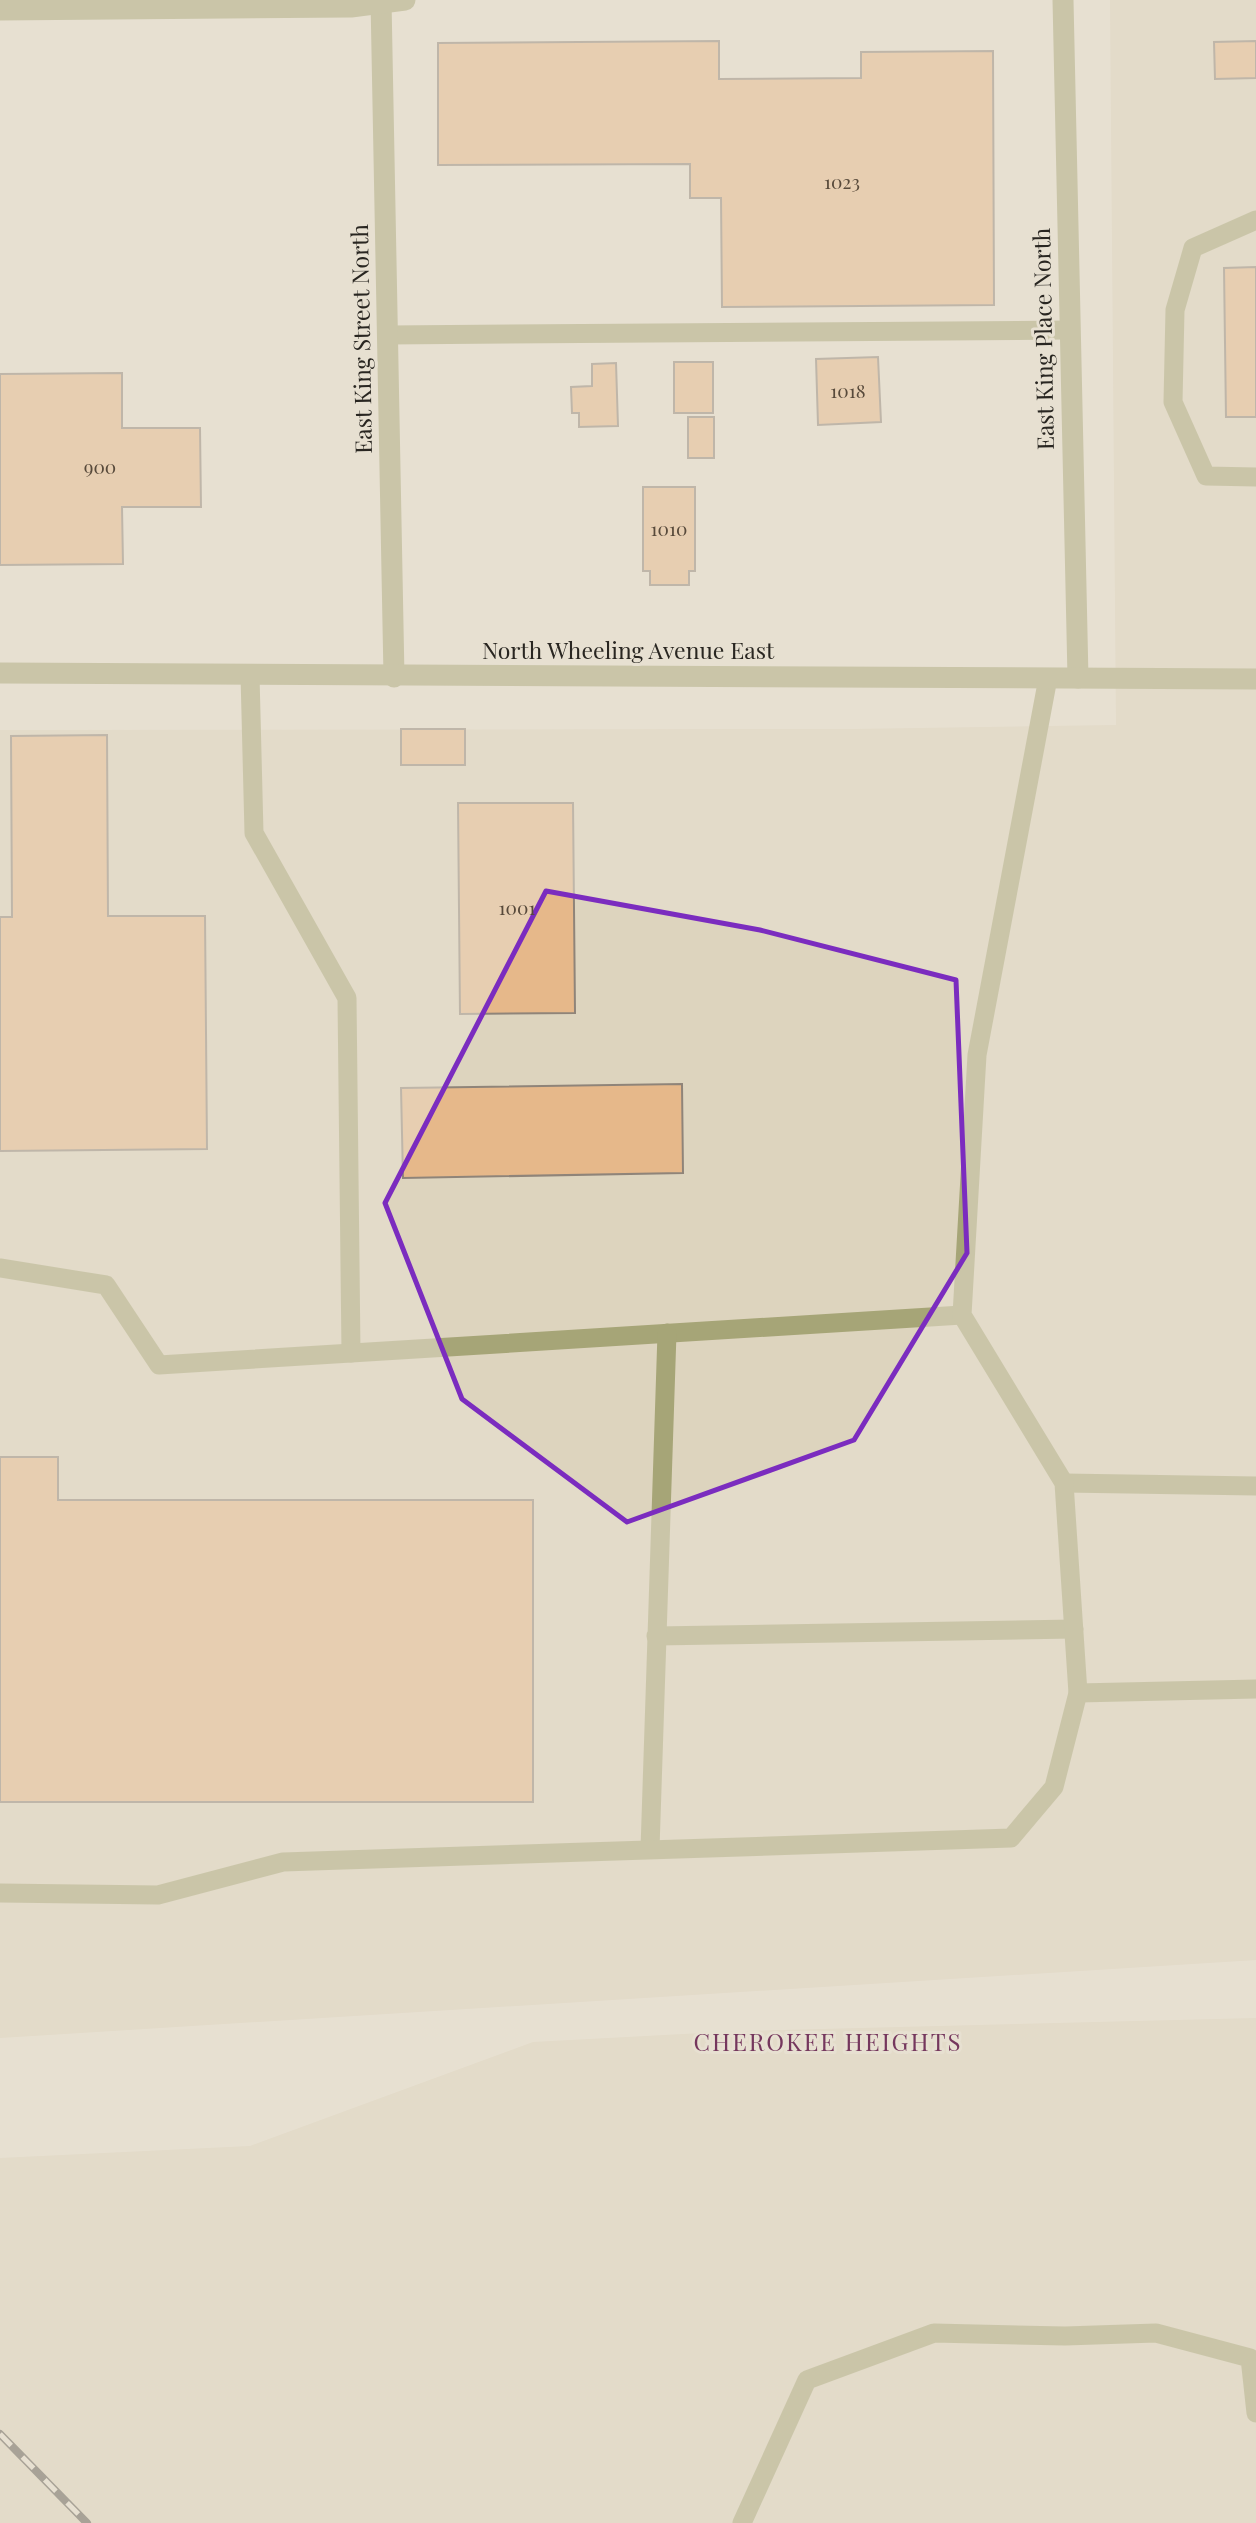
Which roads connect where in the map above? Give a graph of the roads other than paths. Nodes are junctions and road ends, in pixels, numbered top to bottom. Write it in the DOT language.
graph roads {
  1 [pos="405,0"];
  2 [pos="1063,0"];
  3 [pos="381,2"];
  4 [pos="0,10"];
  5 [pos="1256,220"];
  6 [pos="1070,330"];
  7 [pos="388,335"];
  8 [pos="1256,477"];
  9 [pos="0,673"];
  10 [pos="250,676"];
  11 [pos="394,677"];
  12 [pos="1048,678"];
  13 [pos="1078,678"];
  14 [pos="1256,679"];
  15 [pos="0,1268"];
  16 [pos="962,1315"];
  17 [pos="667,1333"];
  18 [pos="351,1353"];
  19 [pos="1064,1483"];
  20 [pos="1256,1486"];
  21 [pos="1074,1629"];
  22 [pos="656,1636"];
  23 [pos="1256,1689"];
  24 [pos="1078,1693"];
  25 [pos="650,1849"];
  26 [pos="0,1893"];
  27 [pos="1256,2413"];
  28 [pos="742,2523"];
  1 -- 3 [label="street"];
  2 -- 6 [label="street, East King Place North"];
  3 -- 4 [label="street"];
  3 -- 7 [label="street, East King Street North"];
  5 -- 8 [label="lane"];
  6 -- 7 [label="lane"];
  6 -- 13 [label="street, East King Place North"];
  7 -- 11 [label="street, East King Street North"];
  9 -- 10 [label="street, North Wheeling Avenue East"];
  10 -- 11 [label="street, North Wheeling Avenue East"];
  10 -- 18 [label="lane"];
  11 -- 12 [label="street, North Wheeling Avenue East"];
  12 -- 13 [label="street, North Wheeling Avenue East"];
  12 -- 16 [label="lane"];
  13 -- 14 [label="street, North Wheeling Avenue East"];
  15 -- 18 [label="lane"];
  16 -- 17 [label="lane"];
  16 -- 19 [label="lane"];
  17 -- 18 [label="lane"];
  17 -- 22 [label="lane"];
  19 -- 20 [label="lane"];
  19 -- 21 [label="lane"];
  21 -- 22 [label="lane"];
  21 -- 24 [label="lane"];
  22 -- 25 [label="lane"];
  23 -- 24 [label="lane"];
  24 -- 25 [label="lane"];
  25 -- 26 [label="lane"];
  27 -- 28 [label="lane"];
}
